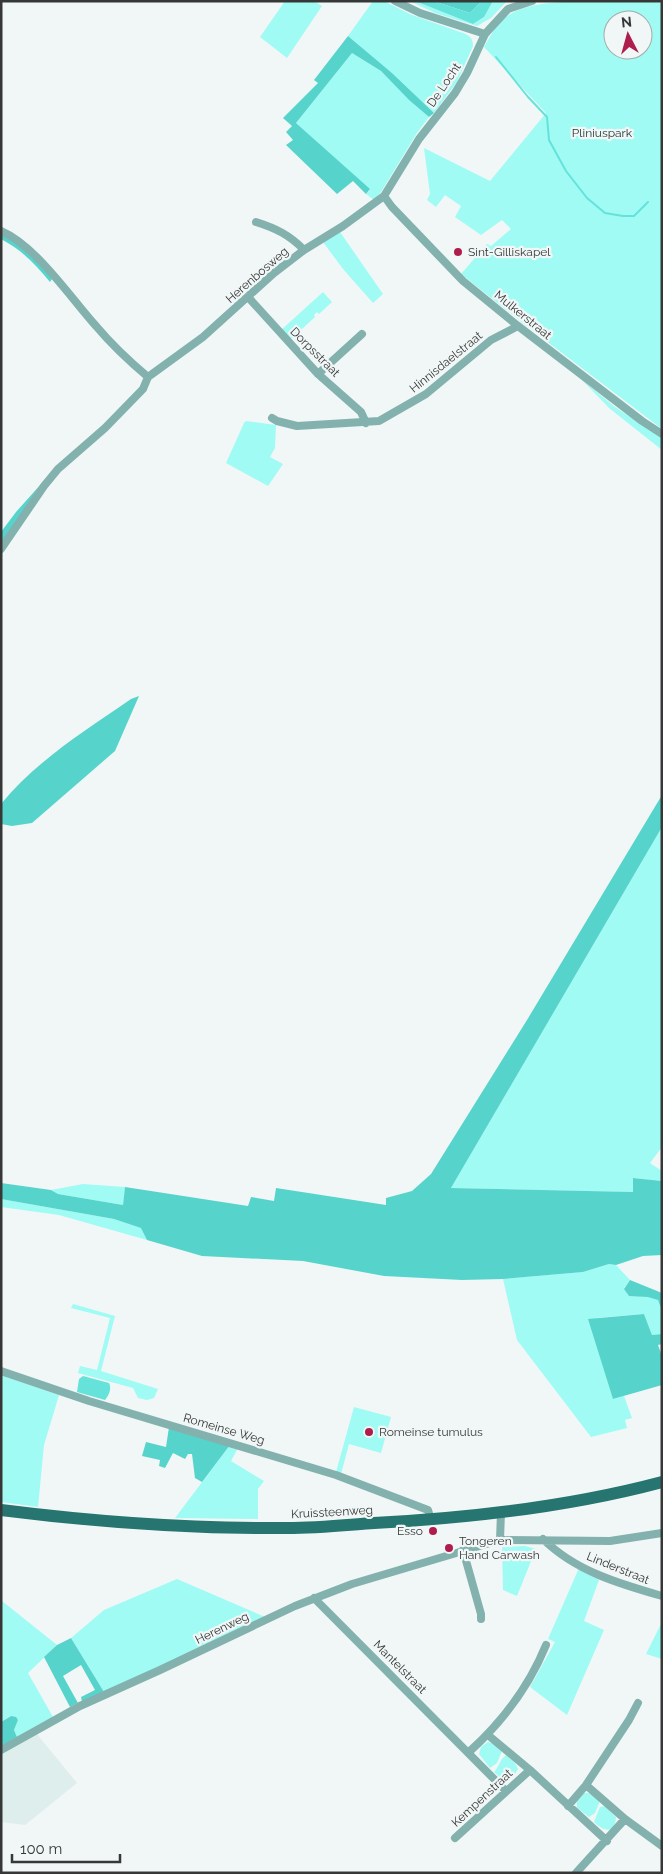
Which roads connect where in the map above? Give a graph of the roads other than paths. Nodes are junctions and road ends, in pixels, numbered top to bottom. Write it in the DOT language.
graph roads {
  1 [pos="395,1"];
  2 [pos="532,1"];
  3 [pos="485,34"];
  4 [pos="384,196"];
  5 [pos="256,222"];
  6 [pos="1,231"];
  7 [pos="304,250"];
  8 [pos="248,297"];
  9 [pos="518,326"];
  10 [pos="362,334"];
  11 [pos="318,374"];
  12 [pos="148,377"];
  13 [pos="272,418"];
  14 [pos="366,423"];
  15 [pos="662,434"];
  16 [pos="1,549"];
  17 [pos="1,1371"];
  18 [pos="662,1482"];
  19 [pos="1,1510"];
  20 [pos="501,1512"];
  21 [pos="431,1520"];
  22 [pos="662,1533"];
  23 [pos="500,1540"];
  24 [pos="543,1540"];
  25 [pos="464,1550"];
  26 [pos="662,1596"];
  27 [pos="314,1598"];
  28 [pos="481,1619"];
  29 [pos="546,1645"];
  30 [pos="638,1703"];
  31 [pos="488,1735"];
  32 [pos="1,1750"];
  33 [pos="469,1752"];
  34 [pos="530,1770"];
  35 [pos="586,1785"];
  36 [pos="506,1791"];
  37 [pos="568,1806"];
  38 [pos="625,1819"];
  39 [pos="455,1838"];
  40 [pos="607,1841"];
  41 [pos="662,1846"];
  42 [pos="576,1873"];
  1 -- 3 [label="street"];
  2 -- 3 [label="street, De Locht"];
  3 -- 4 [label="street, De Locht"];
  4 -- 7 [label="street, Herenbosweg"];
  4 -- 9 [label="street, Mulkerstraat"];
  5 -- 7 [label="street"];
  6 -- 12 [label="street"];
  7 -- 8 [label="street, Herenbosweg"];
  8 -- 11 [label="street, Dorpsstraat"];
  8 -- 12 [label="street, Herenbosweg"];
  9 -- 14 [label="street, Hinnisdaelstraat"];
  9 -- 15 [label="street, Mulkerstraat"];
  10 -- 11 [label="street"];
  11 -- 14 [label="street, Dorpsstraat"];
  12 -- 16 [label="street, Herenbosweg"];
  13 -- 14 [label="street, Hinnisdaelstraat"];
  17 -- 21 [label="street, Romeinse Weg"];
  18 -- 20 [label="main road, Kruissteenweg"];
  19 -- 21 [label="main road, Kruissteenweg"];
  20 -- 21 [label="main road, Kruissteenweg"];
  20 -- 23 [label="street"];
  22 -- 24 [label="street, Herenweg"];
  23 -- 24 [label="street, Herenweg"];
  23 -- 25 [label="street, Herenweg"];
  24 -- 26 [label="street, Linderstraat"];
  25 -- 27 [label="street, Herenweg"];
  25 -- 28 [label="street"];
  27 -- 32 [label="street, Herenweg"];
  27 -- 33 [label="street, Mantelstraat"];
  29 -- 31 [label="street"];
  30 -- 35 [label="street"];
  31 -- 33 [label="street"];
  31 -- 34 [label="street"];
  33 -- 36 [label="street, Mantelstraat"];
  34 -- 36 [label="street, Kempenstraat"];
  34 -- 37 [label="street, Kempenstraat"];
  35 -- 37 [label="street"];
  35 -- 38 [label="street"];
  36 -- 39 [label="street, Kempenstraat"];
  37 -- 40 [label="street, Kempenstraat"];
  38 -- 40 [label="street"];
  38 -- 41 [label="street"];
  40 -- 42 [label="street"];
}
